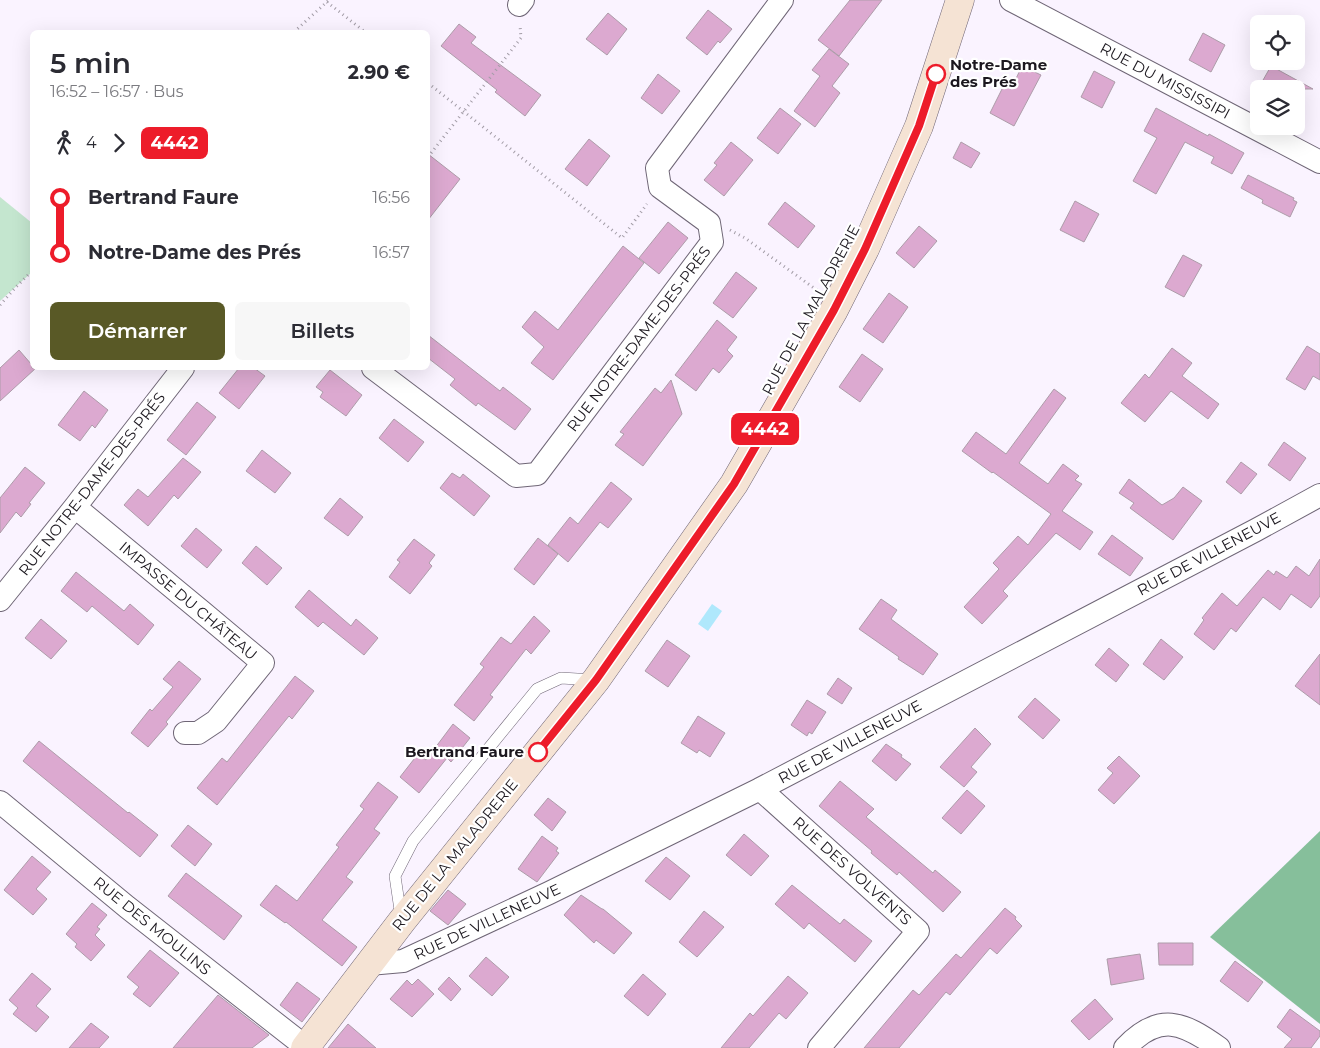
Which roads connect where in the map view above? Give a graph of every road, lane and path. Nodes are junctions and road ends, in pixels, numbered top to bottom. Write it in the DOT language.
graph roads {
  1 [pos="782,0"];
  2 [pos="960,0"];
  3 [pos="1011,0"];
  4 [pos="328,1"];
  5 [pos="521,2"];
  6 [pos="296,30"];
  7 [pos="363,30"];
  8 [pos="430,85"];
  9 [pos="463,111"];
  10 [pos="430,154"];
  11 [pos="1320,162"];
  12 [pos="660,187"];
  13 [pos="709,223"];
  14 [pos="30,273"];
  15 [pos="822,294"];
  16 [pos="0,305"];
  17 [pos="181,370"];
  18 [pos="376,370"];
  19 [pos="1320,494"];
  20 [pos="75,507"];
  21 [pos="0,600"];
  22 [pos="596,680"];
  23 [pos="185,733"];
  24 [pos="760,789"];
  25 [pos="0,802"];
  26 [pos="402,921"];
  27 [pos="369,964"];
  28 [pos="306,1048"];
  29 [pos="819,1048"];
  30 [pos="1124,1048"];
  31 [pos="1219,1048"];
  1 -- 12 [label="street"];
  2 -- 22 [label="main road, RUE DE LA MALADRERIE"];
  3 -- 11 [label="street, RUE DU MISSISSIPI"];
  4 -- 6 [label="path"];
  4 -- 7 [label="path"];
  5 -- 9 [label="path"];
  8 -- 9 [label="path"];
  9 -- 10 [label="path"];
  9 -- 12 [label="path"];
  12 -- 13 [label="street, RUE NOTRE-DAME-DES-PRÉS"];
  13 -- 15 [label="path"];
  13 -- 18 [label="street, RUE NOTRE-DAME-DES-PRÉS"];
  14 -- 16 [label="path"];
  17 -- 20 [label="street, RUE NOTRE-DAME-DES-PRÉS"];
  19 -- 24 [label="street, RUE DE VILLENEUVE"];
  20 -- 21 [label="street, RUE NOTRE-DAME-DES-PRÉS"];
  20 -- 23 [label="street, IMPASSE DU CHÂTEAU"];
  22 -- 26 [label="main road, RUE DE LA MALADRERIE"];
  22 -- 26 [label="lane"];
  24 -- 27 [label="street, RUE DE VILLENEUVE"];
  24 -- 29 [label="street, RUE DES VOLVENTS"];
  25 -- 28 [label="street, RUE DES MOULINS"];
  26 -- 27 [label="main road, RUE DE LA MALADRERIE"];
  27 -- 28 [label="main road, RUE DE LA MALADRERIE"];
  30 -- 31 [label="street"];
}
